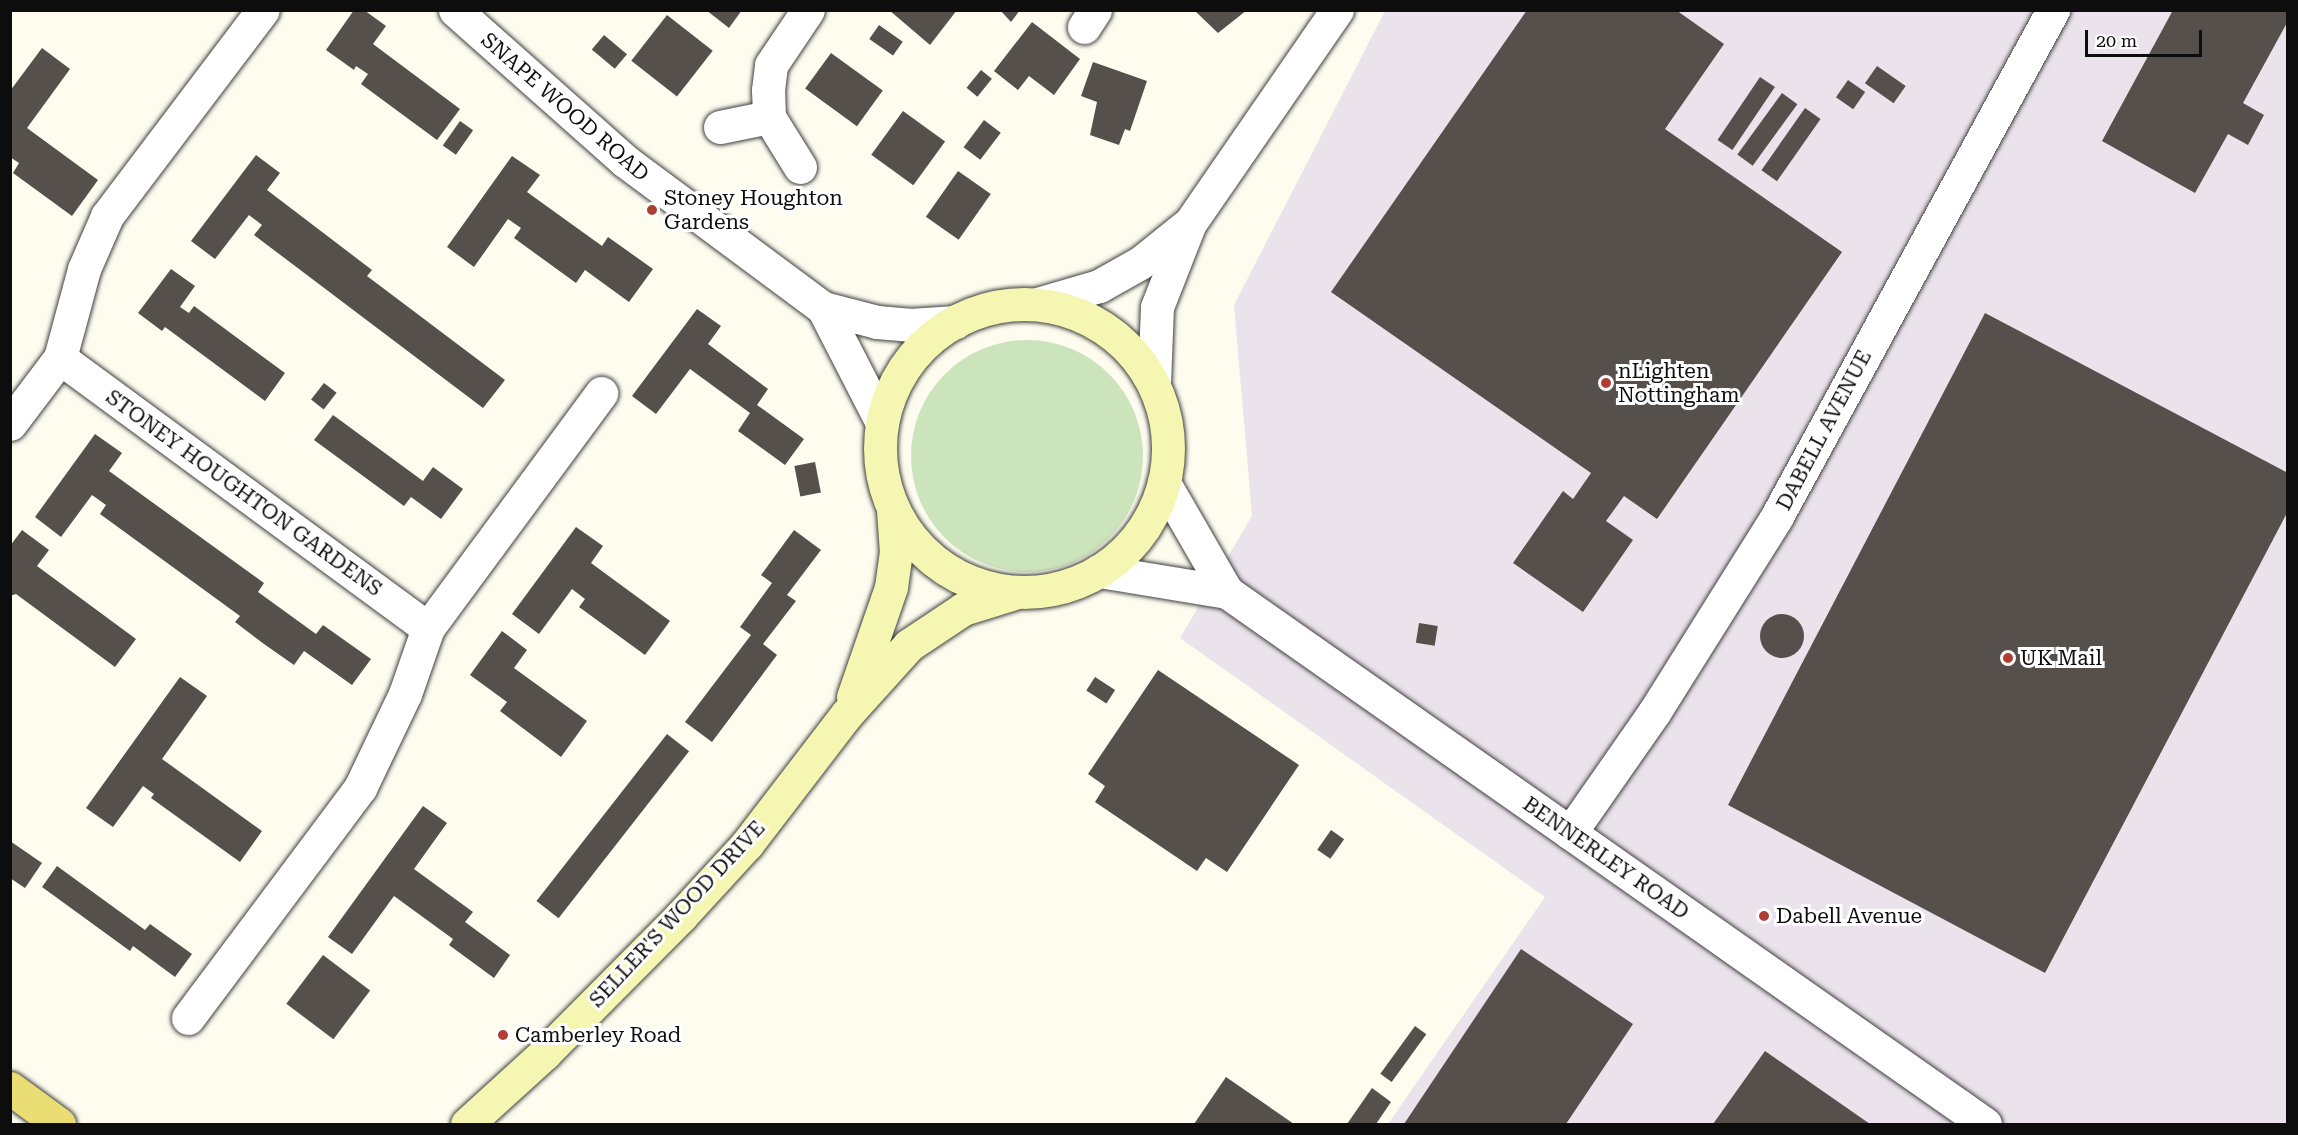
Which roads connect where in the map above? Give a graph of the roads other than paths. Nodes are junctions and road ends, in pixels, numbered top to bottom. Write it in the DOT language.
graph roads {
  1 [pos="263,10"];
  2 [pos="455,10"];
  3 [pos="808,10"];
  4 [pos="1337,10"];
  5 [pos="2053,10"];
  6 [pos="769,117"];
  7 [pos="720,127"];
  8 [pos="800,166"];
  9 [pos="1190,223"];
  10 [pos="1037,304"];
  11 [pos="823,308"];
  12 [pos="956,322"];
  13 [pos="60,358"];
  14 [pos="1154,384"];
  15 [pos="601,393"];
  16 [pos="882,423"];
  17 [pos="10,424"];
  18 [pos="1164,483"];
  19 [pos="893,507"];
  20 [pos="1099,571"];
  21 [pos="1016,592"];
  22 [pos="1227,592"];
  23 [pos="428,628"];
  24 [pos="846,716"];
  25 [pos="1570,833"];
  26 [pos="188,1018"];
  27 [pos="10,1088"];
  28 [pos="59,1125"];
  29 [pos="467,1125"];
  30 [pos="1985,1125"];
  1 -- 13 [label="street"];
  2 -- 11 [label="street, SNAPE WOOD ROAD"];
  3 -- 6 [label="street"];
  4 -- 9 [label="street"];
  5 -- 25 [label="street, DABELL AVENUE"];
  6 -- 7 [label="street"];
  6 -- 8 [label="street"];
  9 -- 10 [label="street"];
  9 -- 14 [label="street"];
  10 -- 12 [label="street"];
  10 -- 14 [label="street"];
  11 -- 12 [label="street, SNAPE WOOD ROAD"];
  11 -- 16 [label="street, SNAPE WOOD ROAD"];
  12 -- 16 [label="street"];
  13 -- 17 [label="street"];
  13 -- 23 [label="street, STONEY HOUGHTON GARDENS"];
  14 -- 18 [label="street"];
  15 -- 23 [label="street"];
  16 -- 19 [label="street"];
  18 -- 20 [label="street"];
  18 -- 22 [label="street, BENNERLEY ROAD"];
  19 -- 21 [label="street"];
  19 -- 24 [label="street, SELLER'S WOOD DRIVE"];
  20 -- 21 [label="street"];
  20 -- 22 [label="street, BENNERLEY ROAD"];
  21 -- 24 [label="street, SELLER'S WOOD DRIVE"];
  22 -- 25 [label="street, BENNERLEY ROAD"];
  23 -- 26 [label="street"];
  24 -- 29 [label="street, SELLER'S WOOD DRIVE"];
  25 -- 30 [label="street, BENNERLEY ROAD"];
  27 -- 28 [label="main road"];
}
